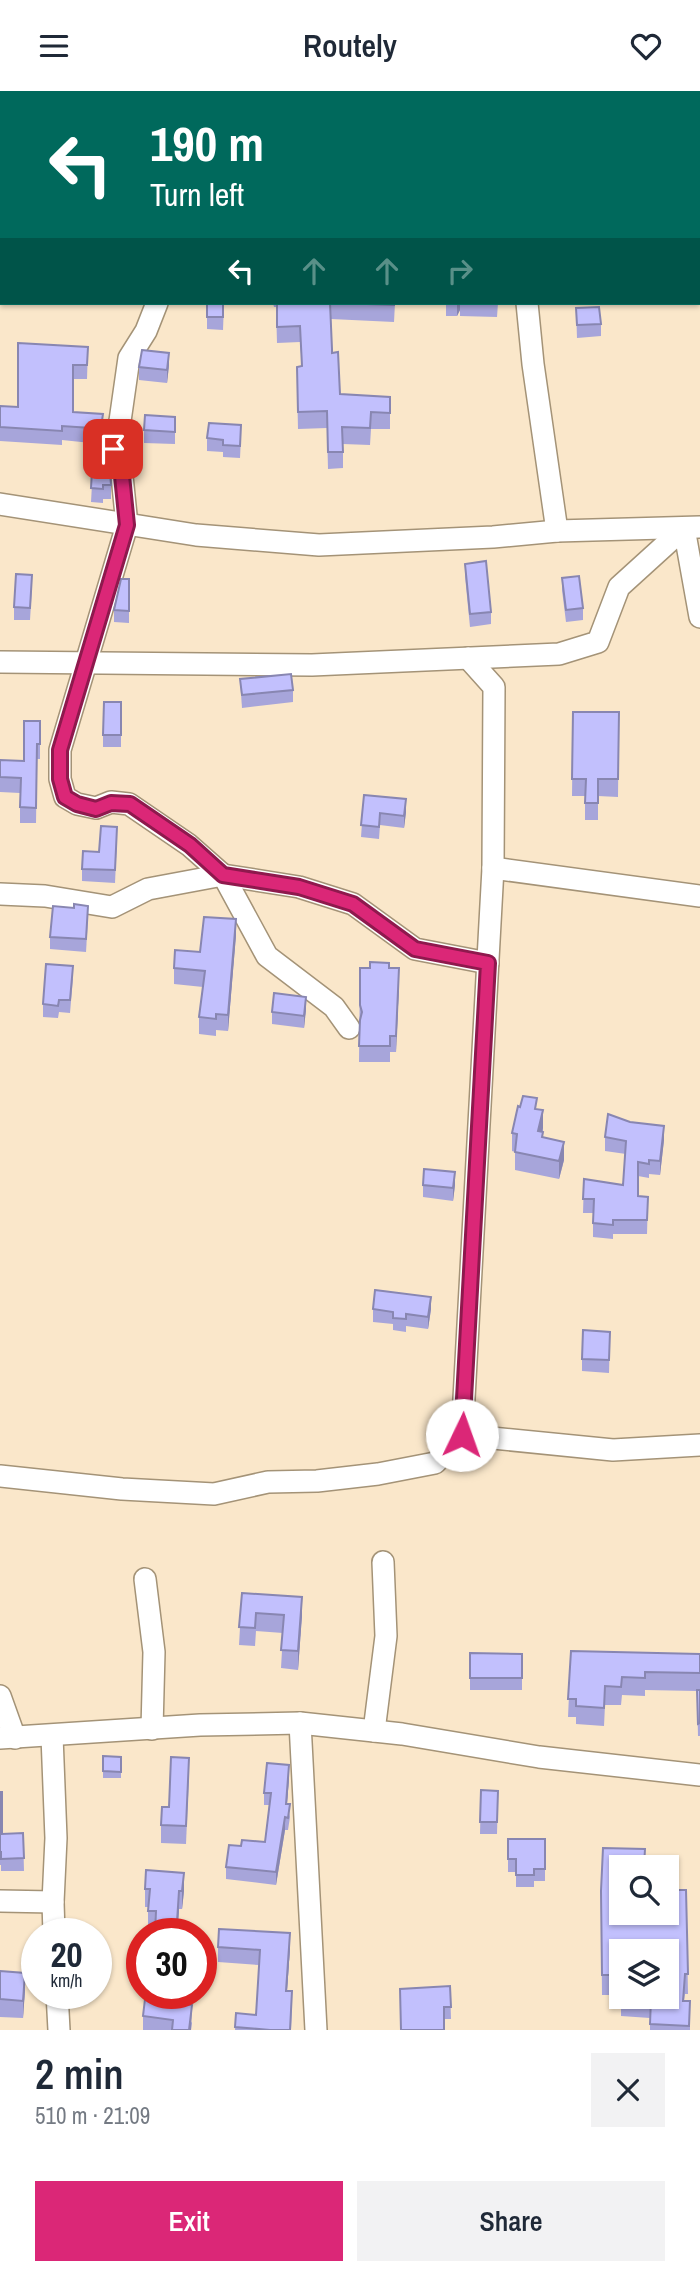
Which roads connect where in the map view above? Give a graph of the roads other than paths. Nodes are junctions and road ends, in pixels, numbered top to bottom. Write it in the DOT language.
graph roads {
  1 [pos="156,305"];
  2 [pos="527,305"];
  3 [pos="0,504"];
  4 [pos="127,525"];
  5 [pos="692,527"];
  6 [pos="557,531"];
  7 [pos="700,617"];
  8 [pos="468,658"];
  9 [pos="0,662"];
  10 [pos="86,664"];
  11 [pos="493,868"];
  12 [pos="223,875"];
  13 [pos="0,894"];
  14 [pos="700,896"];
  15 [pos="488,963"];
  16 [pos="349,1028"];
  17 [pos="462,1435"];
  18 [pos="700,1445"];
  19 [pos="0,1476"];
  20 [pos="383,1562"];
  21 [pos="145,1579"];
  22 [pos="0,1696"];
  23 [pos="300,1723"];
  24 [pos="152,1728"];
  25 [pos="374,1731"];
  26 [pos="52,1736"];
  27 [pos="8,1738"];
  28 [pos="700,1775"];
  29 [pos="0,1901"];
  30 [pos="53,1902"];
  31 [pos="54,1918"];
  32 [pos="58,2009"];
  33 [pos="59,2030"];
  34 [pos="316,2030"];
  1 -- 4 [label="street"];
  2 -- 6 [label="street"];
  3 -- 4 [label="street"];
  4 -- 6 [label="street"];
  4 -- 10 [label="street"];
  5 -- 6 [label="street"];
  5 -- 7 [label="street"];
  5 -- 8 [label="street"];
  8 -- 10 [label="street"];
  8 -- 11 [label="street"];
  9 -- 10 [label="street"];
  10 -- 12 [label="street"];
  11 -- 14 [label="street"];
  11 -- 15 [label="street"];
  12 -- 13 [label="street"];
  12 -- 15 [label="street"];
  12 -- 16 [label="street"];
  15 -- 17 [label="street"];
  17 -- 18 [label="street"];
  17 -- 19 [label="street"];
  20 -- 25 [label="street"];
  21 -- 24 [label="street"];
  22 -- 27 [label="street"];
  23 -- 24 [label="street"];
  23 -- 25 [label="street"];
  23 -- 34 [label="street"];
  24 -- 26 [label="street"];
  25 -- 28 [label="street"];
  26 -- 27 [label="street"];
  26 -- 30 [label="street"];
  29 -- 30 [label="street"];
  30 -- 31 [label="street"];
  32 -- 33 [label="street"];
}
